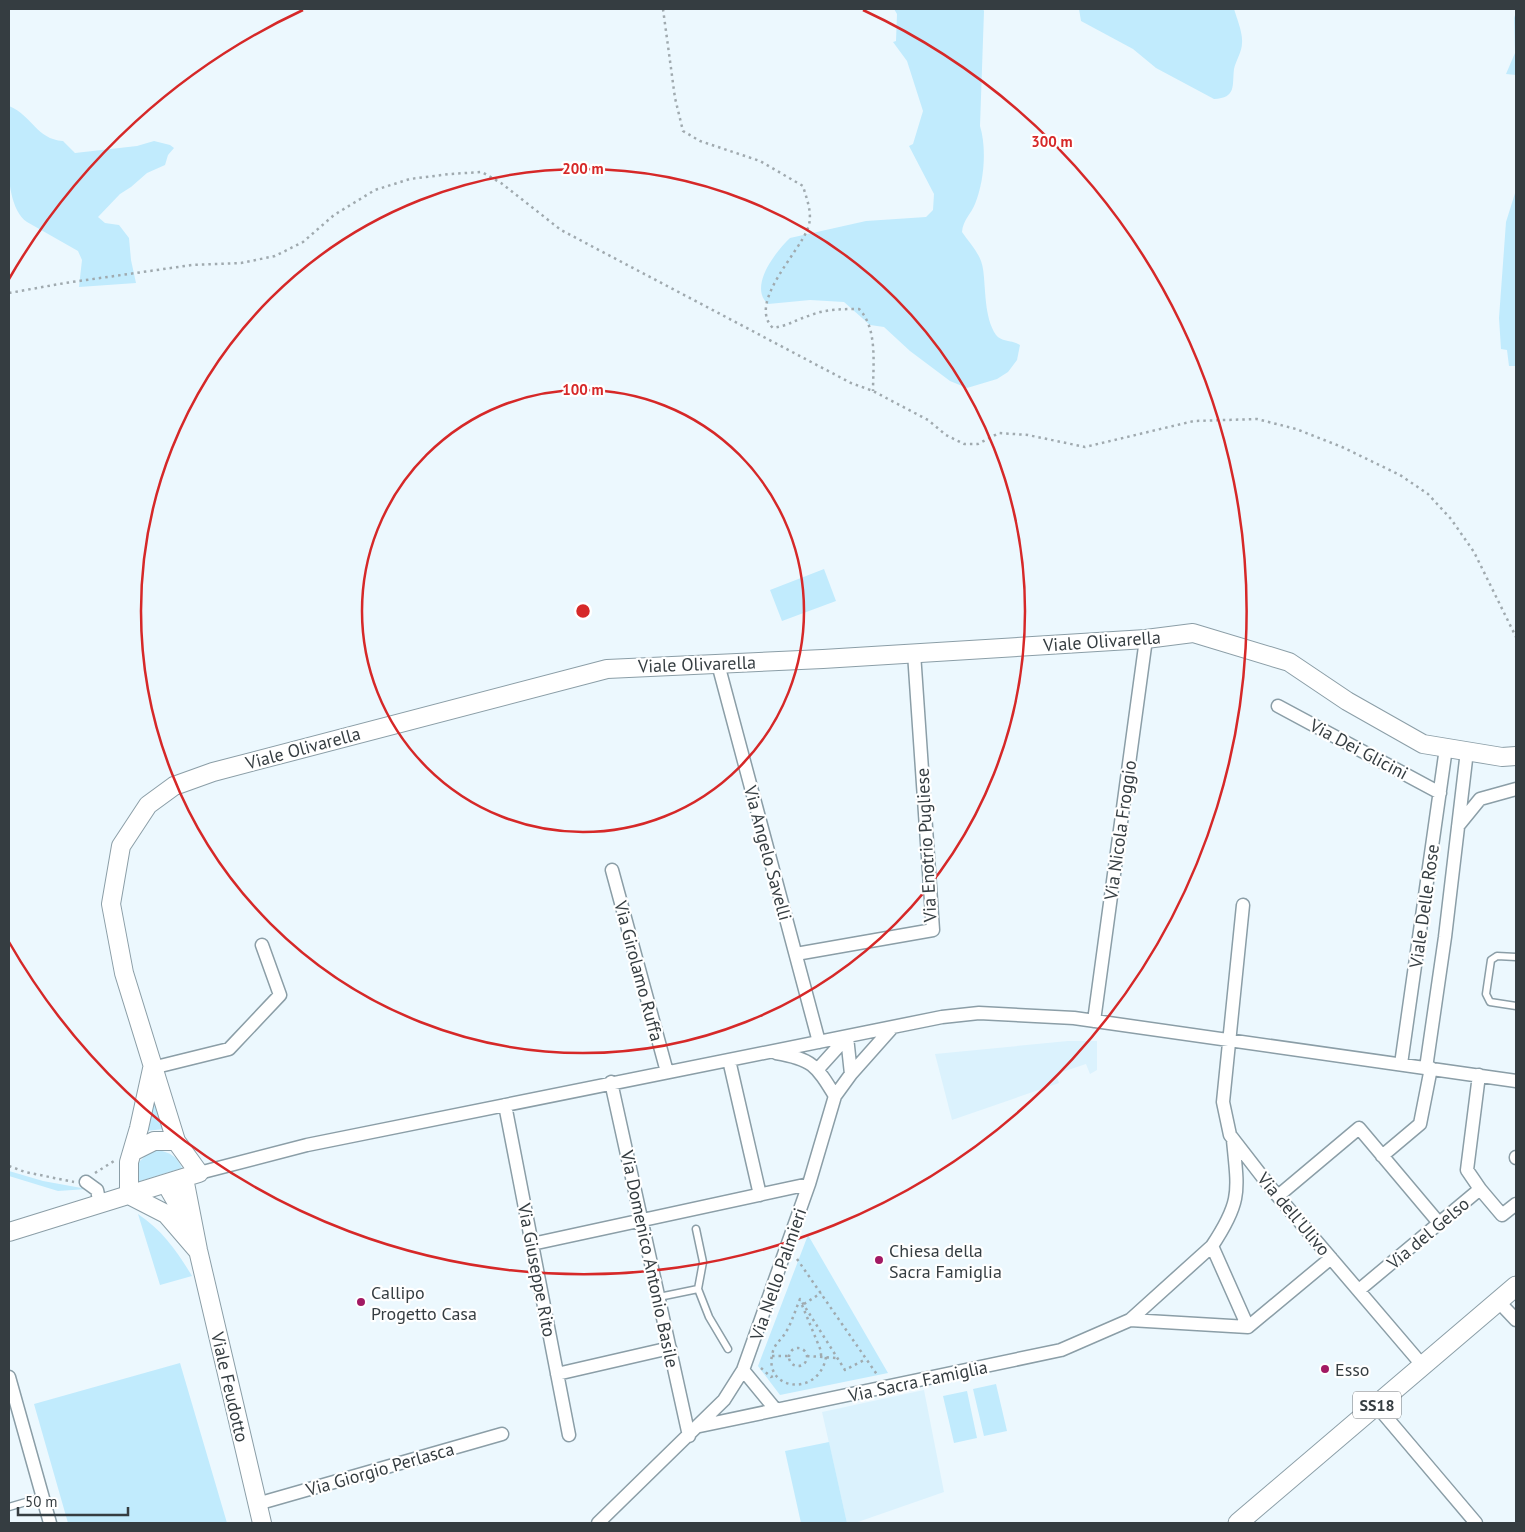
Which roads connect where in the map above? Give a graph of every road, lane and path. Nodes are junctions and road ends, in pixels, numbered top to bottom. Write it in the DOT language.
graph roads {
  1 [pos="663,9"];
  2 [pos="9,294"];
  3 [pos="873,391"];
  4 [pos="1516,637"];
  5 [pos="1146,639"];
  6 [pos="914,653"];
  7 [pos="718,664"];
  8 [pos="1278,706"];
  9 [pos="1446,748"];
  10 [pos="1467,751"];
  11 [pos="1516,756"];
  12 [pos="1516,789"];
  13 [pos="1440,793"];
  14 [pos="1458,826"];
  15 [pos="612,870"];
  16 [pos="1243,905"];
  17 [pos="262,945"];
  18 [pos="796,954"];
  19 [pos="1516,957"];
  20 [pos="1516,1006"];
  21 [pos="1094,1021"];
  22 [pos="891,1029"];
  23 [pos="847,1037"];
  24 [pos="1228,1040"];
  25 [pos="819,1042"];
  26 [pos="769,1052"];
  27 [pos="730,1060"];
  28 [pos="1400,1064"];
  29 [pos="152,1068"];
  30 [pos="1428,1068"];
  31 [pos="818,1070"];
  32 [pos="667,1072"];
  33 [pos="851,1074"];
  34 [pos="1479,1075"];
  35 [pos="1516,1081"];
  36 [pos="612,1082"];
  37 [pos="835,1096"];
  38 [pos="505,1105"];
  39 [pos="1233,1140"];
  40 [pos="176,1141"];
  41 [pos="133,1148"];
  42 [pos="1382,1156"];
  43 [pos="9,1166"];
  44 [pos="191,1176"];
  45 [pos="86,1182"];
  46 [pos="166,1184"];
  47 [pos="810,1184"];
  48 [pos="1480,1189"];
  49 [pos="760,1194"];
  50 [pos="129,1195"];
  51 [pos="1278,1196"];
  52 [pos="100,1204"];
  53 [pos="1516,1204"];
  54 [pos="642,1219"];
  55 [pos="1439,1223"];
  56 [pos="696,1229"];
  57 [pos="9,1232"];
  58 [pos="196,1242"];
  59 [pos="532,1244"];
  60 [pos="788,1245"];
  61 [pos="1212,1246"];
  62 [pos="1331,1258"];
  63 [pos="1516,1286"];
  64 [pos="698,1289"];
  65 [pos="1359,1290"];
  66 [pos="821,1293"];
  67 [pos="659,1297"];
  68 [pos="800,1300"];
  69 [pos="1498,1301"];
  70 [pos="804,1304"];
  71 [pos="1130,1320"];
  72 [pos="1516,1320"];
  73 [pos="1248,1327"];
  74 [pos="670,1348"];
  75 [pos="728,1349"];
  76 [pos="772,1356"];
  77 [pos="789,1356"];
  78 [pos="807,1356"];
  79 [pos="821,1357"];
  80 [pos="826,1357"];
  81 [pos="837,1358"];
  82 [pos="866,1359"];
  83 [pos="758,1366"];
  84 [pos="1423,1366"];
  85 [pos="743,1370"];
  86 [pos="557,1374"];
  87 [pos="775,1375"];
  88 [pos="9,1377"];
  89 [pos="886,1388"];
  90 [pos="1376,1405"];
  91 [pos="776,1410"];
  92 [pos="700,1426"];
  93 [pos="502,1434"];
  94 [pos="569,1435"];
  95 [pos="689,1436"];
  96 [pos="43,1497"];
  97 [pos="257,1504"];
  98 [pos="9,1507"];
  99 [pos="50,1523"];
  100 [pos="262,1523"];
  101 [pos="598,1523"];
  102 [pos="1238,1523"];
  103 [pos="1476,1523"];
  1 -- 3 [label="path"];
  2 -- 3 [label="path"];
  3 -- 4 [label="path"];
  5 -- 6 [label="street, Viale Olivarella"];
  5 -- 9 [label="street, Viale Olivarella"];
  5 -- 21 [label="street, Via Nicola Froggio"];
  6 -- 7 [label="street, Viale Olivarella"];
  6 -- 18 [label="street, Via Enotrio Pugliese"];
  7 -- 18 [label="street, Via Angelo Savelli"];
  7 -- 29 [label="street, Viale Olivarella"];
  8 -- 13 [label="street, Via Dei Glicini"];
  9 -- 10 [label="street, Viale Olivarella"];
  9 -- 13 [label="street, Viale Delle Rose"];
  10 -- 11 [label="street, Viale Olivarella"];
  10 -- 14 [label="street, Viale Delle Rose"];
  12 -- 14 [label="street"];
  13 -- 28 [label="street, Viale Delle Rose"];
  14 -- 30 [label="street, Viale Delle Rose"];
  15 -- 32 [label="street, Via Girolamo Ruffa"];
  16 -- 24 [label="street, Via dell'Ulivo"];
  17 -- 29 [label="street"];
  18 -- 25 [label="street, Via Angelo Savelli"];
  19 -- 20 [label="lane"];
  21 -- 22 [label="street"];
  21 -- 24 [label="street"];
  22 -- 23 [label="street"];
  22 -- 33 [label="street"];
  23 -- 25 [label="street"];
  23 -- 31 [label="street"];
  23 -- 33 [label="street"];
  24 -- 28 [label="street"];
  24 -- 39 [label="street, Via dell'Ulivo"];
  25 -- 26 [label="street"];
  26 -- 27 [label="street"];
  26 -- 31 [label="street"];
  27 -- 32 [label="street"];
  27 -- 49 [label="street"];
  28 -- 30 [label="street"];
  29 -- 40 [label="street, Viale Olivarella"];
  29 -- 41 [label="street, Viale Olivarella"];
  30 -- 34 [label="street"];
  30 -- 42 [label="street, Viale Delle Rose"];
  31 -- 37 [label="street"];
  32 -- 36 [label="street"];
  33 -- 37 [label="street"];
  34 -- 35 [label="street"];
  34 -- 48 [label="street"];
  36 -- 38 [label="street"];
  36 -- 54 [label="street, Via Domenico Antonio Basile"];
  37 -- 47 [label="street, Via Nello Palmieri"];
  38 -- 44 [label="street"];
  38 -- 59 [label="street, Via Giuseppe Rito"];
  39 -- 51 [label="street, Via dell'Ulivo"];
  39 -- 61 [label="street, Via Sacra Famiglia"];
  40 -- 41 [label="street"];
  40 -- 44 [label="street, Viale Olivarella"];
  41 -- 45 [label="path"];
  41 -- 50 [label="street, Viale Olivarella"];
  42 -- 51 [label="street"];
  42 -- 55 [label="street"];
  43 -- 45 [label="path"];
  44 -- 46 [label="street"];
  44 -- 58 [label="street, Viale Feudotto"];
  45 -- 52 [label="street"];
  46 -- 50 [label="street"];
  46 -- 58 [label="street"];
  47 -- 49 [label="street"];
  47 -- 60 [label="street, Via Nello Palmieri"];
  48 -- 53 [label="street, Via del Gelso"];
  48 -- 55 [label="street, Via del Gelso"];
  49 -- 54 [label="street"];
  50 -- 52 [label="street"];
  50 -- 58 [label="street"];
  51 -- 62 [label="street, Via dell'Ulivo"];
  52 -- 57 [label="street"];
  54 -- 59 [label="street"];
  54 -- 67 [label="street, Via Domenico Antonio Basile"];
  55 -- 65 [label="street, Via del Gelso"];
  56 -- 64 [label="lane"];
  58 -- 97 [label="street, Viale Feudotto"];
  59 -- 86 [label="street, Via Giuseppe Rito"];
  60 -- 66 [label="path"];
  60 -- 85 [label="street, Via Nello Palmieri"];
  61 -- 71 [label="street, Via Sacra Famiglia"];
  61 -- 73 [label="street"];
  62 -- 65 [label="street, Via dell'Ulivo"];
  62 -- 73 [label="street"];
  63 -- 69 [label="main road, SS18"];
  64 -- 67 [label="lane"];
  64 -- 75 [label="lane"];
  65 -- 84 [label="street, Via dell'Ulivo"];
  66 -- 70 [label="path"];
  66 -- 82 [label="path"];
  67 -- 74 [label="street, Via Domenico Antonio Basile"];
  68 -- 70 [label="path"];
  68 -- 76 [label="path"];
  68 -- 79 [label="path"];
  69 -- 72 [label="street"];
  69 -- 84 [label="main road, SS18"];
  70 -- 81 [label="path"];
  71 -- 73 [label="street, Via Sacra Famiglia"];
  71 -- 89 [label="street, Via Sacra Famiglia"];
  74 -- 86 [label="street"];
  74 -- 95 [label="street, Via Domenico Antonio Basile"];
  76 -- 77 [label="path"];
  76 -- 87 [label="path"];
  77 -- 78 [label="path"];
  77 -- 78 [label="path"];
  78 -- 79 [label="path"];
  79 -- 80 [label="path"];
  80 -- 81 [label="path"];
  80 -- 87 [label="path"];
  81 -- 82 [label="path"];
  82 -- 89 [label="path"];
  83 -- 87 [label="path"];
  84 -- 90 [label="main road, SS18"];
  85 -- 91 [label="street"];
  85 -- 92 [label="street, Via Nello Palmieri"];
  86 -- 94 [label="street, Via Giuseppe Rito"];
  88 -- 96 [label="street"];
  89 -- 91 [label="street, Via Sacra Famiglia"];
  90 -- 102 [label="main road, SS18"];
  90 -- 103 [label="street"];
  91 -- 92 [label="street, Via Sacra Famiglia"];
  92 -- 95 [label="street, Via Nello Palmieri"];
  93 -- 97 [label="street, Via Giorgio Perlasca"];
  95 -- 101 [label="street, Via Nello Palmieri"];
  96 -- 98 [label="lane"];
  96 -- 99 [label="street"];
  97 -- 100 [label="street, Viale Feudotto"];
}
